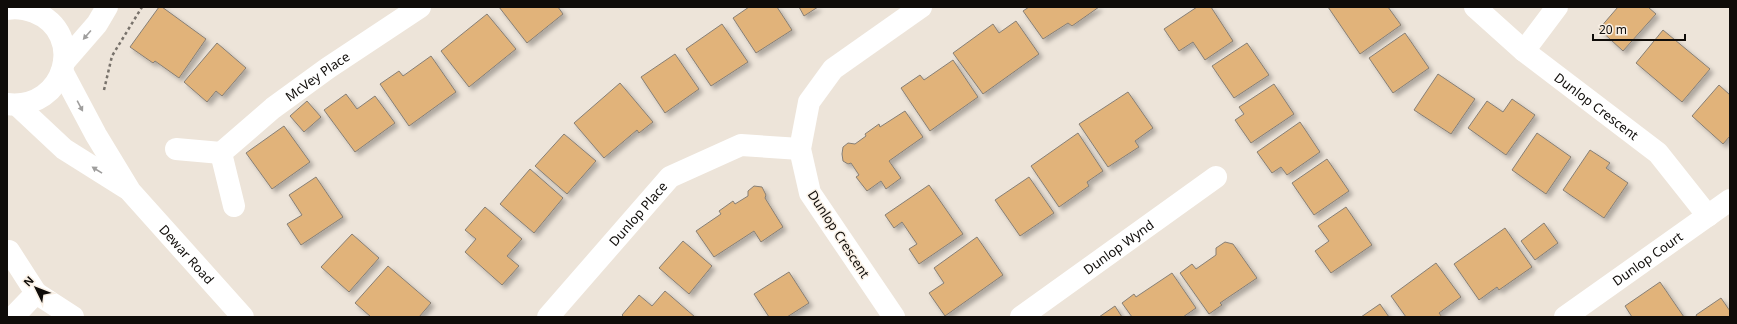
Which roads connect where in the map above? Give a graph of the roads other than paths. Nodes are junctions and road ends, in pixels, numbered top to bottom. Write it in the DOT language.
graph roads {
  1 [pos="107,7"];
  2 [pos="420,7"];
  3 [pos="921,7"];
  4 [pos="1475,7"];
  5 [pos="1557,7"];
  6 [pos="21,8"];
  7 [pos="1524,51"];
  8 [pos="63,66"];
  9 [pos="12,105"];
  10 [pos="176,149"];
  11 [pos="800,149"];
  12 [pos="221,154"];
  13 [pos="1216,177"];
  14 [pos="130,191"];
  15 [pos="1730,200"];
  16 [pos="234,206"];
  17 [pos="1708,216"];
  18 [pos="9,251"];
  19 [pos="36,293"];
  20 [pos="1569,316"];
  21 [pos="13,317"];
  22 [pos="73,317"];
  23 [pos="243,317"];
  24 [pos="548,317"];
  25 [pos="894,317"];
  26 [pos="1021,317"];
  1 -- 8 [label="street, one-way"];
  2 -- 12 [label="street, McVey Place"];
  3 -- 11 [label="street, Dunlop Crescent"];
  4 -- 7 [label="street, Dunlop Crescent"];
  5 -- 7 [label="street"];
  6 -- 8 [label="street"];
  7 -- 17 [label="street, Dunlop Crescent"];
  8 -- 9 [label="street"];
  8 -- 14 [label="street, Dewar Road, one-way"];
  14 -- 9 [label="street, Dewar Road, one-way"];
  10 -- 12 [label="street"];
  11 -- 24 [label="street, Dunlop Place"];
  11 -- 25 [label="street, Dunlop Crescent"];
  12 -- 16 [label="street"];
  13 -- 26 [label="street, Dunlop Wynd"];
  14 -- 23 [label="street, Dewar Road"];
  15 -- 17 [label="street, Dunlop Court"];
  17 -- 20 [label="street, Dunlop Court"];
  18 -- 19 [label="street"];
  19 -- 21 [label="street"];
  19 -- 22 [label="street"];
}
